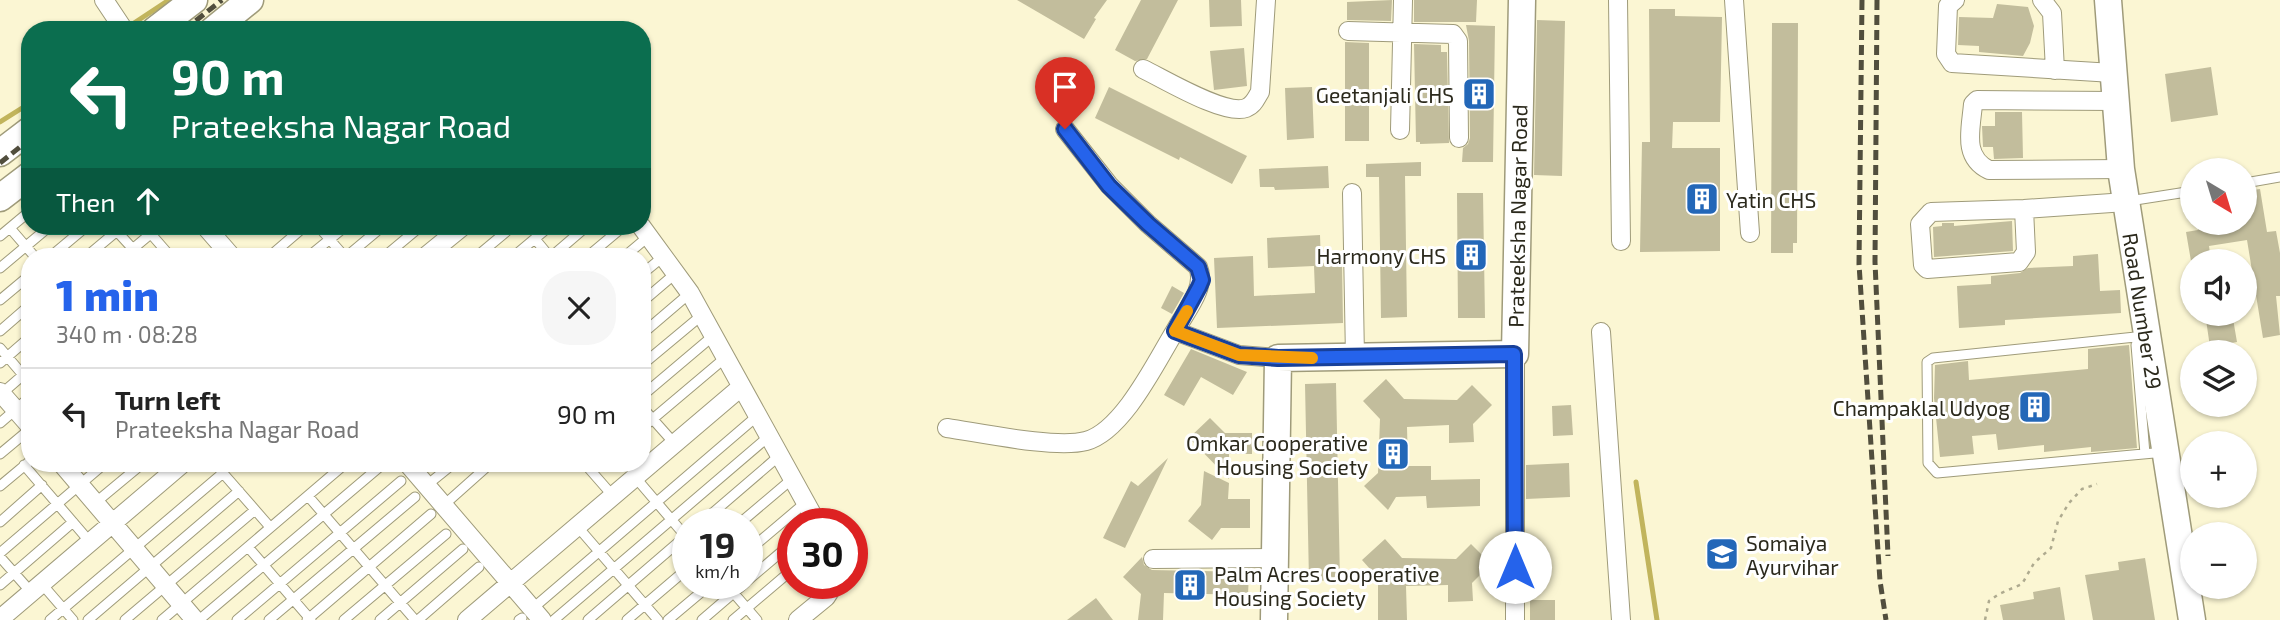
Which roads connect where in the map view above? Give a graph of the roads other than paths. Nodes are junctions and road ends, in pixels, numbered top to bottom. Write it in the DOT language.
graph roads {
  1 [pos="104,0"];
  2 [pos="194,0"];
  3 [pos="250,0"];
  4 [pos="1266,0"];
  5 [pos="1403,0"];
  6 [pos="1522,0"];
  7 [pos="1618,0"];
  8 [pos="1734,0"];
  9 [pos="1955,0"];
  10 [pos="2042,0"];
  11 [pos="2108,0"];
  12 [pos="118,21"];
  13 [pos="167,21"];
  14 [pos="224,21"];
  15 [pos="1401,31"];
  16 [pos="1348,32"];
  17 [pos="1143,69"];
  18 [pos="2055,70"];
  19 [pos="2113,73"];
  20 [pos="2117,101"];
  21 [pos="1065,129"];
  22 [pos="1400,130"];
  23 [pos="21,137"];
  24 [pos="1459,138"];
  25 [pos="0,153"];
  26 [pos="2120,169"];
  27 [pos="2280,177"];
  28 [pos="21,181"];
  29 [pos="2258,181"];
  30 [pos="1352,193"];
  31 [pos="2180,193"];
  32 [pos="0,198"];
  33 [pos="2126,202"];
  34 [pos="2024,209"];
  35 [pos="21,219"];
  36 [pos="10,228"];
  37 [pos="1750,233"];
  38 [pos="40,235"];
  39 [pos="76,235"];
  40 [pos="110,235"];
  41 [pos="149,235"];
  42 [pos="295,235"];
  43 [pos="326,235"];
  44 [pos="335,235"];
  45 [pos="372,235"];
  46 [pos="410,235"];
  47 [pos="452,235"];
  48 [pos="502,235"];
  49 [pos="540,235"];
  50 [pos="577,235"];
  51 [pos="613,235"];
  52 [pos="648,235"];
  53 [pos="0,236"];
  54 [pos="330,239"];
  55 [pos="535,239"];
  56 [pos="1621,241"];
  57 [pos="26,247"];
  58 [pos="61,248"];
  59 [pos="96,248"];
  60 [pos="134,248"];
  61 [pos="279,248"];
  62 [pos="319,248"];
  63 [pos="338,248"];
  64 [pos="357,248"];
  65 [pos="395,248"];
  66 [pos="436,248"];
  67 [pos="487,248"];
  68 [pos="524,248"];
  69 [pos="543,248"];
  70 [pos="561,248"];
  71 [pos="598,248"];
  72 [pos="21,251"];
  73 [pos="664,256"];
  74 [pos="651,267"];
  75 [pos="0,268"];
  76 [pos="676,273"];
  77 [pos="21,282"];
  78 [pos="690,293"];
  79 [pos="651,294"];
  80 [pos="0,300"];
  81 [pos="21,313"];
  82 [pos="702,314"];
  83 [pos="651,326"];
  84 [pos="0,331"];
  85 [pos="1175,331"];
  86 [pos="1601,332"];
  87 [pos="713,336"];
  88 [pos="2141,336"];
  89 [pos="21,345"];
  90 [pos="0,348"];
  91 [pos="1514,354"];
  92 [pos="651,357"];
  93 [pos="1355,357"];
  94 [pos="725,358"];
  95 [pos="1278,358"];
  96 [pos="4,359"];
  97 [pos="21,369"];
  98 [pos="21,377"];
  99 [pos="651,388"];
  100 [pos="740,388"];
  101 [pos="0,393"];
  102 [pos="21,405"];
  103 [pos="15,410"];
  104 [pos="21,417"];
  105 [pos="757,417"];
  106 [pos="653,419"];
  107 [pos="0,423"];
  108 [pos="947,428"];
  109 [pos="21,436"];
  110 [pos="768,437"];
  111 [pos="674,443"];
  112 [pos="2155,453"];
  113 [pos="0,454"];
  114 [pos="779,456"];
  115 [pos="651,463"];
  116 [pos="21,468"];
  117 [pos="33,472"];
  118 [pos="70,472"];
  119 [pos="95,472"];
  120 [pos="132,472"];
  121 [pos="170,472"];
  122 [pos="336,472"];
  123 [pos="374,472"];
  124 [pos="407,472"];
  125 [pos="412,472"];
  126 [pos="444,472"];
  127 [pos="482,472"];
  128 [pos="591,472"];
  129 [pos="641,472"];
  130 [pos="223,473"];
  131 [pos="635,477"];
  132 [pos="792,479"];
  133 [pos="42,485"];
  134 [pos="80,485"];
  135 [pos="0,486"];
  136 [pos="239,491"];
  137 [pos="421,491"];
  138 [pos="308,496"];
  139 [pos="612,496"];
  140 [pos="657,502"];
  141 [pos="95,503"];
  142 [pos="805,503"];
  143 [pos="58,504"];
  144 [pos="718,508"];
  145 [pos="758,508"];
  146 [pos="808,508"];
  147 [pos="438,509"];
  148 [pos="255,510"];
  149 [pos="324,514"];
  150 [pos="671,519"];
  151 [pos="0,522"];
  152 [pos="74,522"];
  153 [pos="113,523"];
  154 [pos="577,526"];
  155 [pos="271,527"];
  156 [pos="339,532"];
  157 [pos="446,534"];
  158 [pos="763,538"];
  159 [pos="90,542"];
  160 [pos="248,547"];
  161 [pos="353,548"];
  162 [pos="134,549"];
  163 [pos="463,549"];
  164 [pos="672,549"];
  165 [pos="599,552"];
  166 [pos="0,555"];
  167 [pos="777,556"];
  168 [pos="1275,558"];
  169 [pos="1153,559"];
  170 [pos="264,565"];
  171 [pos="150,567"];
  172 [pos="369,567"];
  173 [pos="479,567"];
  174 [pos="763,568"];
  175 [pos="614,569"];
  176 [pos="14,573"];
  177 [pos="672,582"];
  178 [pos="510,583"];
  179 [pos="777,583"];
  180 [pos="0,584"];
  181 [pos="280,584"];
  182 [pos="166,585"];
  183 [pos="385,585"];
  184 [pos="628,586"];
  185 [pos="36,588"];
  186 [pos="693,599"];
  187 [pos="727,599"];
  188 [pos="739,599"];
  189 [pos="824,599"];
  190 [pos="293,600"];
  191 [pos="400,603"];
  192 [pos="181,604"];
  193 [pos="645,605"];
  194 [pos="747,608"];
  195 [pos="63,609"];
  196 [pos="529,617"];
  197 [pos="0,619"];
  198 [pos="309,619"];
  199 [pos="50,620"];
  200 [pos="73,620"];
  201 [pos="88,620"];
  202 [pos="125,620"];
  203 [pos="162,620"];
  204 [pos="197,620"];
  205 [pos="237,620"];
  206 [pos="269,620"];
  207 [pos="344,620"];
  208 [pos="380,620"];
  209 [pos="416,620"];
  210 [pos="467,620"];
  211 [pos="554,620"];
  212 [pos="588,620"];
  213 [pos="627,620"];
  214 [pos="658,620"];
  215 [pos="668,620"];
  216 [pos="702,620"];
  217 [pos="733,620"];
  218 [pos="757,620"];
  219 [pos="798,620"];
  220 [pos="1274,620"];
  221 [pos="1515,620"];
  222 [pos="1622,620"];
  223 [pos="2192,620"];
  1 -- 12 [label="street"];
  2 -- 13 [label="street"];
  3 -- 14 [label="street"];
  4 -- 17 [label="street"];
  5 -- 15 [label="street"];
  6 -- 91 [label="street, Prateeksha Nagar Road"];
  7 -- 56 [label="street"];
  8 -- 37 [label="street"];
  9 -- 18 [label="street"];
  10 -- 18 [label="street"];
  11 -- 19 [label="street, Road Number 29"];
  15 -- 16 [label="street"];
  15 -- 22 [label="street"];
  15 -- 24 [label="street"];
  18 -- 19 [label="street"];
  19 -- 20 [label="street, Road Number 29"];
  20 -- 26 [label="street, Road Number 29"];
  20 -- 26 [label="street"];
  21 -- 85 [label="street"];
  23 -- 25 [label="street"];
  26 -- 33 [label="street, Road Number 29"];
  27 -- 29 [label="lane"];
  28 -- 32 [label="street"];
  30 -- 93 [label="street"];
  31 -- 33 [label="lane"];
  33 -- 34 [label="street"];
  33 -- 88 [label="street, Road Number 29"];
  34 -- 34 [label="street"];
  35 -- 36 [label="lane"];
  36 -- 53 [label="lane"];
  36 -- 57 [label="lane"];
  38 -- 57 [label="lane"];
  39 -- 58 [label="lane"];
  40 -- 59 [label="lane"];
  41 -- 60 [label="lane"];
  42 -- 61 [label="lane"];
  43 -- 54 [label="lane"];
  44 -- 54 [label="lane"];
  45 -- 64 [label="lane"];
  46 -- 65 [label="lane"];
  47 -- 66 [label="street"];
  48 -- 67 [label="lane"];
  49 -- 55 [label="lane"];
  50 -- 70 [label="lane"];
  51 -- 71 [label="lane"];
  52 -- 73 [label="street"];
  54 -- 62 [label="lane"];
  54 -- 63 [label="lane"];
  55 -- 68 [label="lane"];
  55 -- 69 [label="lane"];
  72 -- 75 [label="lane"];
  73 -- 74 [label="lane"];
  73 -- 76 [label="street"];
  76 -- 78 [label="street"];
  76 -- 79 [label="lane"];
  77 -- 80 [label="lane"];
  78 -- 82 [label="street"];
  78 -- 83 [label="lane"];
  81 -- 84 [label="lane"];
  82 -- 87 [label="street"];
  82 -- 92 [label="lane"];
  85 -- 95 [label="street"];
  85 -- 108 [label="street"];
  86 -- 222 [label="street"];
  87 -- 94 [label="street"];
  87 -- 99 [label="lane"];
  88 -- 112 [label="street, Road Number 29"];
  88 -- 112 [label="lane"];
  89 -- 96 [label="lane"];
  90 -- 96 [label="lane"];
  91 -- 93 [label="street, Prateeksha Nagar Road"];
  91 -- 221 [label="street"];
  93 -- 95 [label="street, Prateeksha Nagar Road"];
  94 -- 100 [label="street"];
  94 -- 106 [label="lane"];
  95 -- 168 [label="street"];
  96 -- 97 [label="lane"];
  98 -- 101 [label="lane"];
  100 -- 105 [label="street"];
  100 -- 111 [label="street"];
  101 -- 103 [label="street"];
  102 -- 103 [label="lane"];
  103 -- 104 [label="street"];
  103 -- 107 [label="lane"];
  105 -- 110 [label="street"];
  105 -- 140 [label="lane"];
  106 -- 111 [label="lane"];
  109 -- 113 [label="lane"];
  110 -- 114 [label="street"];
  110 -- 150 [label="lane"];
  111 -- 115 [label="street"];
  112 -- 223 [label="street, Road Number 29"];
  114 -- 132 [label="street"];
  114 -- 144 [label="lane"];
  116 -- 135 [label="lane"];
  117 -- 133 [label="lane"];
  118 -- 134 [label="street"];
  119 -- 134 [label="lane"];
  120 -- 141 [label="lane"];
  121 -- 153 [label="street"];
  122 -- 138 [label="lane"];
  123 -- 149 [label="lane"];
  124 -- 156 [label="lane"];
  125 -- 137 [label="street"];
  126 -- 137 [label="lane"];
  127 -- 147 [label="lane"];
  128 -- 139 [label="lane"];
  129 -- 131 [label="street"];
  130 -- 136 [label="lane"];
  130 -- 162 [label="lane"];
  131 -- 139 [label="street"];
  131 -- 140 [label="lane"];
  132 -- 142 [label="street"];
  132 -- 145 [label="lane"];
  133 -- 143 [label="lane"];
  133 -- 151 [label="lane"];
  134 -- 141 [label="street"];
  134 -- 143 [label="lane"];
  136 -- 148 [label="lane"];
  136 -- 171 [label="lane"];
  137 -- 147 [label="street"];
  137 -- 161 [label="lane"];
  138 -- 149 [label="lane"];
  138 -- 155 [label="lane"];
  139 -- 154 [label="street"];
  140 -- 150 [label="lane"];
  140 -- 165 [label="lane"];
  141 -- 153 [label="street"];
  142 -- 146 [label="street"];
  142 -- 158 [label="lane"];
  143 -- 152 [label="lane"];
  143 -- 166 [label="lane"];
  147 -- 172 [label="lane"];
  147 -- 178 [label="street"];
  148 -- 155 [label="lane"];
  148 -- 182 [label="lane"];
  149 -- 156 [label="lane"];
  149 -- 170 [label="lane"];
  150 -- 175 [label="lane"];
  152 -- 159 [label="lane"];
  152 -- 176 [label="lane"];
  153 -- 159 [label="street"];
  153 -- 162 [label="street"];
  154 -- 165 [label="lane"];
  154 -- 178 [label="street"];
  155 -- 160 [label="lane"];
  156 -- 161 [label="lane"];
  156 -- 181 [label="lane"];
  157 -- 183 [label="lane"];
  159 -- 185 [label="street"];
  160 -- 170 [label="lane"];
  160 -- 192 [label="lane"];
  161 -- 172 [label="lane"];
  161 -- 190 [label="lane"];
  162 -- 171 [label="street"];
  162 -- 195 [label="lane"];
  163 -- 191 [label="lane"];
  164 -- 184 [label="lane"];
  165 -- 175 [label="lane"];
  165 -- 196 [label="lane"];
  166 -- 176 [label="lane"];
  167 -- 174 [label="lane"];
  168 -- 169 [label="street"];
  168 -- 220 [label="street"];
  170 -- 181 [label="lane"];
  170 -- 204 [label="lane"];
  171 -- 182 [label="street"];
  171 -- 201 [label="lane"];
  172 -- 183 [label="lane"];
  172 -- 198 [label="lane"];
  173 -- 209 [label="lane"];
  175 -- 184 [label="lane"];
  175 -- 211 [label="lane"];
  176 -- 180 [label="lane"];
  176 -- 185 [label="lane"];
  177 -- 193 [label="lane"];
  178 -- 196 [label="street"];
  178 -- 210 [label="street"];
  179 -- 194 [label="lane"];
  181 -- 190 [label="lane"];
  181 -- 205 [label="lane"];
  182 -- 192 [label="street"];
  182 -- 202 [label="lane"];
  183 -- 191 [label="lane"];
  183 -- 207 [label="lane"];
  184 -- 193 [label="lane"];
  184 -- 212 [label="lane"];
  185 -- 195 [label="lane"];
  185 -- 197 [label="street"];
  186 -- 215 [label="lane"];
  187 -- 216 [label="lane"];
  188 -- 194 [label="lane"];
  189 -- 219 [label="street"];
  190 -- 198 [label="lane"];
  190 -- 206 [label="lane"];
  191 -- 208 [label="lane"];
  191 -- 209 [label="lane"];
  192 -- 203 [label="lane"];
  192 -- 204 [label="street"];
  193 -- 213 [label="lane"];
  193 -- 214 [label="lane"];
  194 -- 217 [label="lane"];
  194 -- 218 [label="lane"];
  195 -- 199 [label="lane"];
  195 -- 200 [label="lane"];
}
